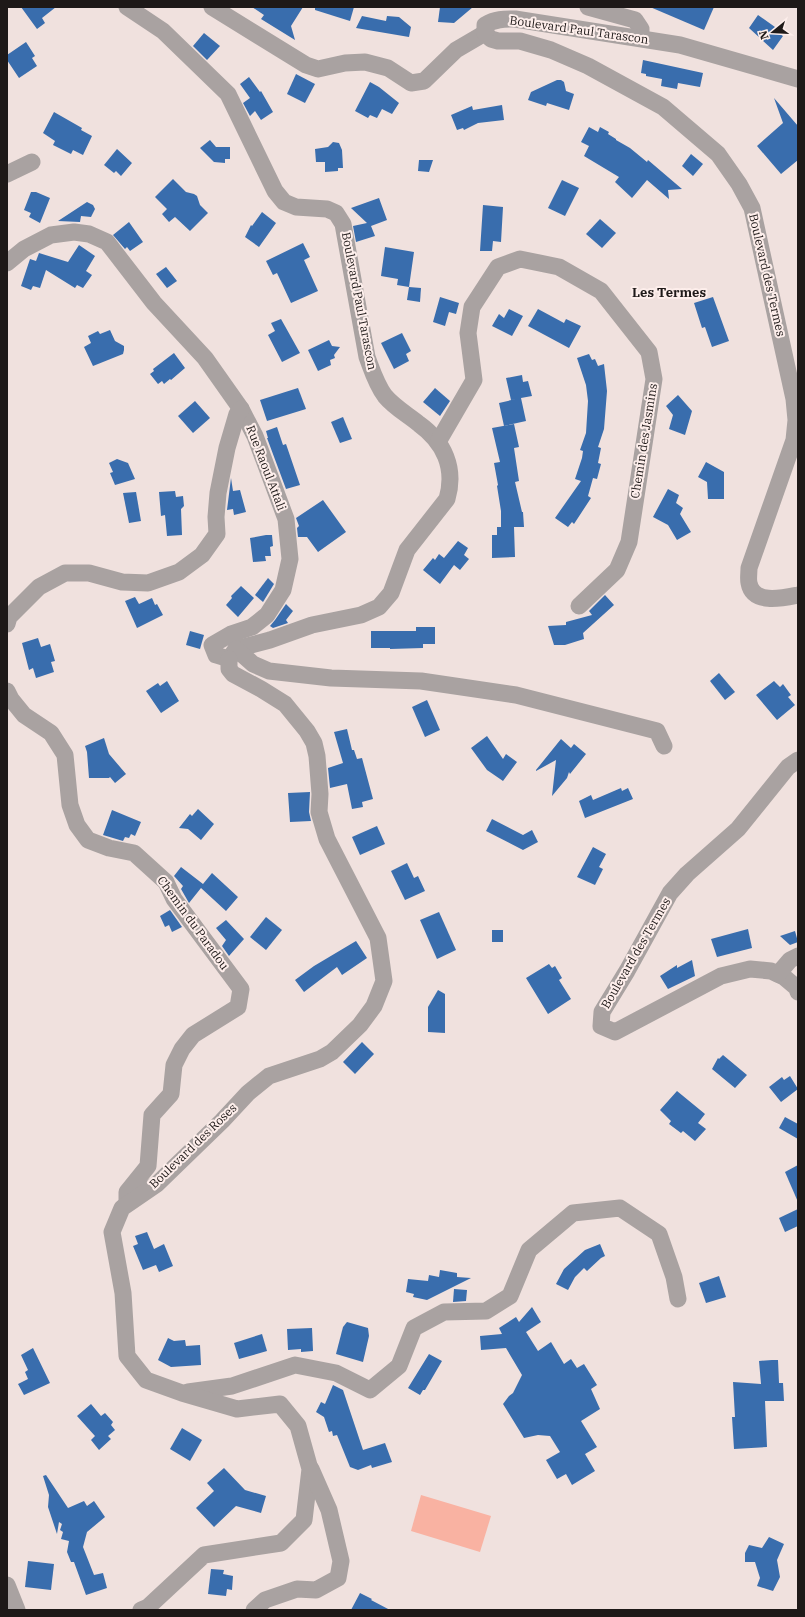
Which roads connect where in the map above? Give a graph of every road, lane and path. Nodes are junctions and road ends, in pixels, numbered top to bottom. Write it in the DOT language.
graph roads {
  1 [pos="127,7"];
  2 [pos="212,7"];
  3 [pos="588,7"];
  4 [pos="485,33"];
  5 [pos="641,38"];
  6 [pos="798,79"];
  7 [pos="32,162"];
  8 [pos="7,174"];
  9 [pos="7,263"];
  10 [pos="241,409"];
  11 [pos="438,442"];
  12 [pos="798,595"];
  13 [pos="579,606"];
  14 [pos="7,624"];
  15 [pos="232,654"];
  16 [pos="7,691"];
  17 [pos="664,746"];
  18 [pos="798,760"];
  19 [pos="798,956"];
  20 [pos="778,974"];
  21 [pos="798,990"];
  22 [pos="127,1204"];
  23 [pos="678,1299"];
  24 [pos="182,1393"];
  25 [pos="310,1469"];
  26 [pos="7,1585"];
  27 [pos="16,1610"];
  28 [pos="140,1610"];
  29 [pos="254,1610"];
  1 -- 11 [label="street, Boulevard Paul Tarascon"];
  2 -- 4 [label="street, Boulevard Paul Tarascon"];
  3 -- 5 [label="street"];
  4 -- 5 [label="street, Boulevard Paul Tarascon"];
  4 -- 12 [label="street, Boulevard des Termes"];
  5 -- 6 [label="street, Boulevard Paul Tarascon"];
  7 -- 8 [label="street"];
  9 -- 10 [label="street, Rue Raoul Attali"];
  10 -- 14 [label="street"];
  10 -- 15 [label="street, Rue Raoul Attali"];
  11 -- 13 [label="street, Chemin des Jasmins"];
  11 -- 15 [label="street, Boulevard Paul Tarascon"];
  15 -- 17 [label="street"];
  15 -- 22 [label="street, Boulevard des Roses"];
  16 -- 22 [label="street, Chemin du Paradou"];
  18 -- 20 [label="street, Boulevard des Termes"];
  19 -- 20 [label="street"];
  20 -- 21 [label="street, Boulevard des Termes"];
  22 -- 24 [label="street, Boulevard des Roses"];
  23 -- 24 [label="street"];
  24 -- 25 [label="street, Boulevard des Roses"];
  25 -- 28 [label="street, Boulevard des Roses"];
  25 -- 29 [label="street"];
  26 -- 27 [label="street"];
}
